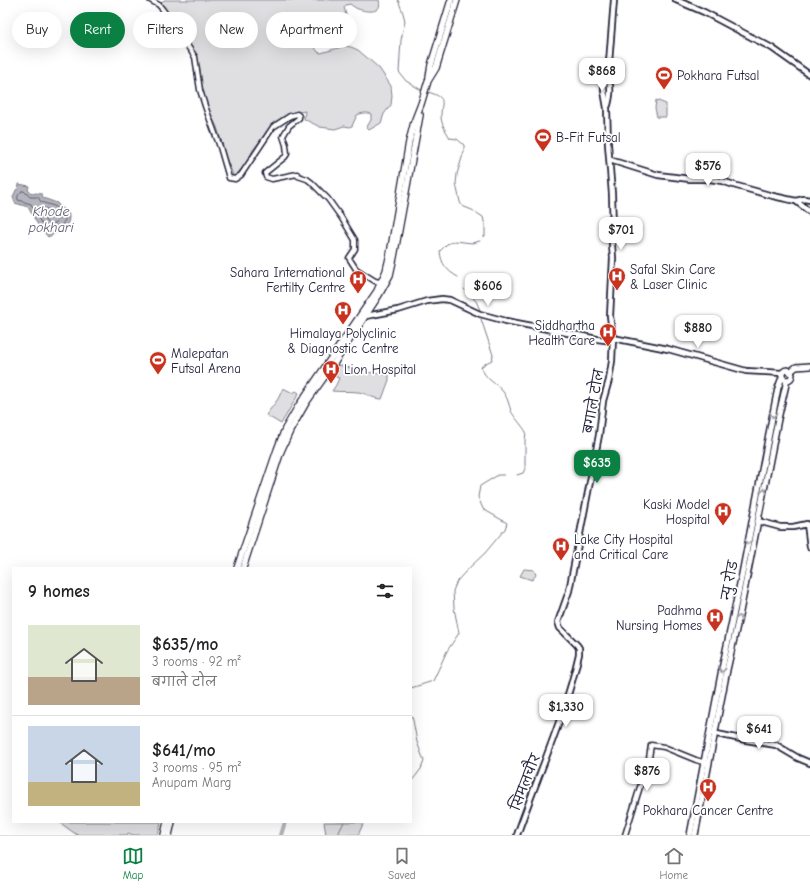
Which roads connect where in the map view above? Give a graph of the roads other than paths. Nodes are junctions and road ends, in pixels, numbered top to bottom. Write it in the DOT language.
graph roads {
  1 [pos="150,0"];
  2 [pos="451,0"];
  3 [pos="457,0"];
  4 [pos="614,0"];
  5 [pos="676,0"];
  6 [pos="810,75"];
  7 [pos="428,81"];
  8 [pos="610,160"];
  9 [pos="810,200"];
  10 [pos="796,202"];
  11 [pos="810,212"];
  12 [pos="384,283"];
  13 [pos="364,315"];
  14 [pos="613,340"];
  15 [pos="810,366"];
  16 [pos="790,372"];
  17 [pos="784,377"];
  18 [pos="758,521"];
  19 [pos="810,547"];
  20 [pos="237,567"];
  21 [pos="243,567"];
  22 [pos="560,628"];
  23 [pos="713,733"];
  24 [pos="707,763"];
  25 [pos="810,763"];
  26 [pos="167,823"];
  27 [pos="172,823"];
  28 [pos="164,835"];
  29 [pos="169,835"];
  30 [pos="517,835"];
  31 [pos="625,835"];
  32 [pos="690,835"];
  33 [pos="695,835"];
  1 -- 12 [label="street"];
  2 -- 7 [label="highway"];
  3 -- 7 [label="highway"];
  4 -- 8 [label="main road, बगाले टोल"];
  5 -- 6 [label="main road"];
  7 -- 12 [label="highway"];
  8 -- 10 [label="main road"];
  8 -- 14 [label="main road, बगाले टोल"];
  9 -- 10 [label="main road"];
  10 -- 11 [label="main road"];
  12 -- 13 [label="highway"];
  13 -- 14 [label="main road"];
  13 -- 20 [label="highway"];
  13 -- 21 [label="highway"];
  14 -- 17 [label="main road"];
  14 -- 22 [label="main road, बगाले टोल"];
  15 -- 16 [label="main road"];
  16 -- 17 [label="main road"];
  16 -- 17 [label="main road"];
  18 -- 17 [label="main road, न्यु रोड, one-way"];
  17 -- 23 [label="main road, न्यु रोड, one-way"];
  18 -- 19 [label="main road"];
  23 -- 18 [label="main road, न्यु रोड, one-way"];
  22 -- 30 [label="main road, सिमलचौर"];
  23 -- 24 [label="main road, न्यु रोड"];
  23 -- 25 [label="main road"];
  24 -- 31 [label="street"];
  24 -- 32 [label="main road, न्यु रोड"];
  24 -- 33 [label="main road, न्यु रोड"];
  26 -- 28 [label="highway"];
  27 -- 29 [label="highway"];
}
